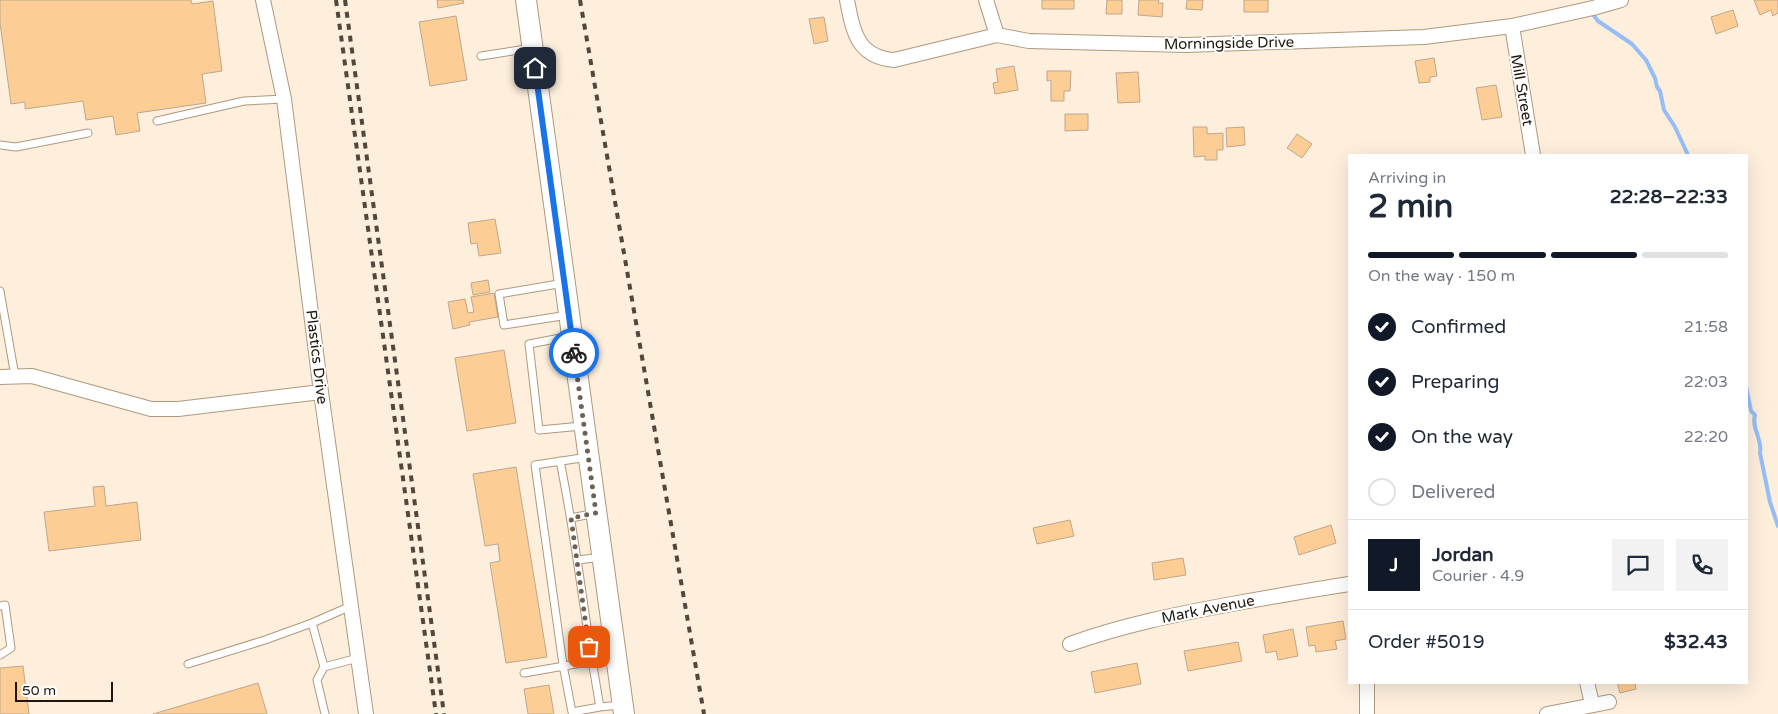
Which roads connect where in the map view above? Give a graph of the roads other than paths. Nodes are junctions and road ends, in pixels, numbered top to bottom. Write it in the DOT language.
graph roads {
  1 [pos="263,0"];
  2 [pos="526,0"];
  3 [pos="847,0"];
  4 [pos="986,0"];
  5 [pos="1621,0"];
  6 [pos="1512,26"];
  7 [pos="997,35"];
  8 [pos="532,48"];
  9 [pos="480,56"];
  10 [pos="284,100"];
  11 [pos="157,121"];
  12 [pos="88,134"];
  13 [pos="0,145"];
  14 [pos="1533,154"];
  15 [pos="564,283"];
  16 [pos="0,291"];
  17 [pos="568,314"];
  18 [pos="3,323"];
  19 [pos="572,336"];
  20 [pos="15,376"];
  21 [pos="0,377"];
  22 [pos="321,392"];
  23 [pos="584,426"];
  24 [pos="588,457"];
  25 [pos="560,461"];
  26 [pos="596,513"];
  27 [pos="571,518"];
  28 [pos="602,557"];
  29 [pos="578,560"];
  30 [pos="1348,584"];
  31 [pos="0,606"];
  32 [pos="351,606"];
  33 [pos="312,623"];
  34 [pos="612,631"];
  35 [pos="587,634"];
  36 [pos="1070,644"];
  37 [pos="0,655"];
  38 [pos="616,657"];
  39 [pos="358,658"];
  40 [pos="591,660"];
  41 [pos="188,664"];
  42 [pos="563,665"];
  43 [pos="324,667"];
  44 [pos="524,673"];
  45 [pos="576,684"];
  46 [pos="1367,684"];
  47 [pos="1587,684"];
  48 [pos="567,685"];
  49 [pos="1609,702"];
  50 [pos="1592,704"];
  51 [pos="600,707"];
  52 [pos="623,709"];
  53 [pos="325,714"];
  54 [pos="366,714"];
  55 [pos="1367,714"];
  56 [pos="1547,714"];
  1 -- 10 [label="street, Plastics Drive"];
  2 -- 8 [label="main road"];
  3 -- 7 [label="street, Morningside Drive"];
  4 -- 7 [label="street"];
  5 -- 6 [label="street, Morningside Drive"];
  6 -- 7 [label="street, Morningside Drive"];
  6 -- 14 [label="street, Mill Street"];
  8 -- 9 [label="lane"];
  8 -- 15 [label="main road"];
  10 -- 11 [label="lane"];
  10 -- 22 [label="street, Plastics Drive"];
  12 -- 13 [label="lane"];
  15 -- 17 [label="main road"];
  15 -- 17 [label="lane"];
  16 -- 18 [label="lane"];
  17 -- 19 [label="main road"];
  18 -- 20 [label="lane"];
  19 -- 23 [label="main road"];
  19 -- 23 [label="lane"];
  20 -- 21 [label="street"];
  20 -- 22 [label="street"];
  22 -- 32 [label="street, Plastics Drive"];
  23 -- 24 [label="main road"];
  24 -- 25 [label="lane"];
  24 -- 26 [label="main road"];
  25 -- 27 [label="lane"];
  25 -- 42 [label="lane"];
  26 -- 27 [label="lane"];
  26 -- 28 [label="main road"];
  27 -- 29 [label="lane"];
  28 -- 29 [label="lane"];
  28 -- 34 [label="main road"];
  29 -- 35 [label="lane"];
  30 -- 36 [label="street, Mark Avenue"];
  31 -- 37 [label="lane"];
  32 -- 33 [label="lane"];
  32 -- 39 [label="street, Plastics Drive"];
  33 -- 41 [label="lane"];
  33 -- 43 [label="lane"];
  34 -- 35 [label="lane"];
  34 -- 38 [label="main road"];
  35 -- 40 [label="lane"];
  38 -- 40 [label="lane"];
  38 -- 52 [label="main road"];
  39 -- 43 [label="lane"];
  39 -- 54 [label="street, Plastics Drive"];
  40 -- 42 [label="lane"];
  40 -- 51 [label="lane"];
  42 -- 44 [label="lane"];
  42 -- 48 [label="lane"];
  43 -- 53 [label="lane"];
  45 -- 48 [label="lane"];
  46 -- 55 [label="street"];
  47 -- 50 [label="street"];
  48 -- 51 [label="lane"];
  49 -- 50 [label="street"];
  50 -- 56 [label="street"];
  51 -- 52 [label="lane"];
}
